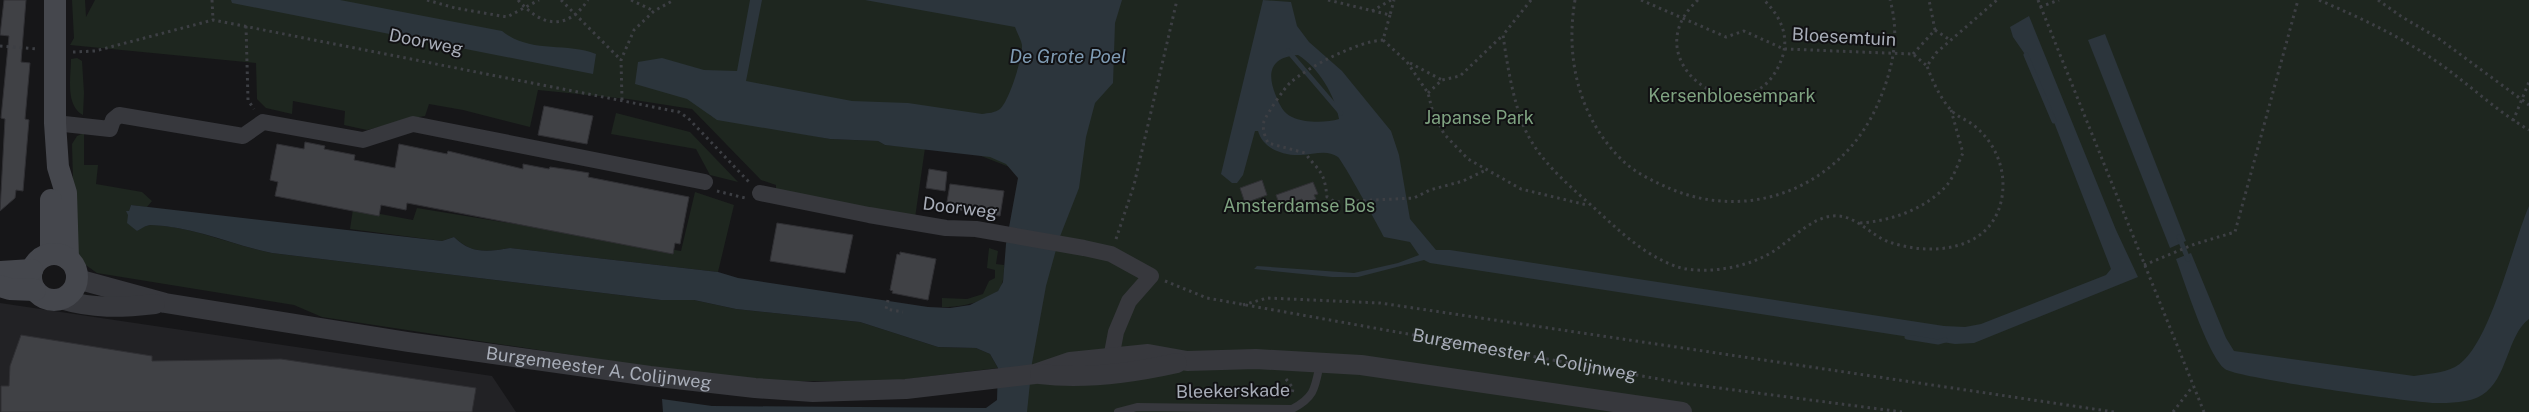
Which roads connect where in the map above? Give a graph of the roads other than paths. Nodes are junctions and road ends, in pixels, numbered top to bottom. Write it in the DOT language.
graph roads {
  1 [pos="55,0"];
  2 [pos="55,123"];
  3 [pos="705,182"];
  4 [pos="760,193"];
  5 [pos="60,256"];
  6 [pos="0,272"];
  7 [pos="77,279"];
  8 [pos="34,280"];
  9 [pos="0,286"];
  10 [pos="60,299"];
  11 [pos="165,303"];
  12 [pos="1320,363"];
  13 [pos="1110,365"];
  14 [pos="1118,412"];
  15 [pos="1682,412"];
  1 -- 2 [label="main road"];
  2 -- 3 [label="street"];
  2 -- 5 [label="main road"];
  4 -- 13 [label="street, Doorweg"];
  5 -- 7 [label="main road"];
  5 -- 8 [label="main road"];
  6 -- 8 [label="main road"];
  7 -- 10 [label="main road"];
  7 -- 11 [label="street, Burgemeester A. Colijnweg"];
  8 -- 9 [label="main road"];
  8 -- 10 [label="main road"];
  10 -- 11 [label="street, Burgemeester A. Colijnweg"];
  11 -- 13 [label="street, Burgemeester A. Colijnweg"];
  12 -- 13 [label="street, Burgemeester A. Colijnweg"];
  12 -- 14 [label="lane, Bleekerskade"];
  12 -- 15 [label="street, Burgemeester A. Colijnweg"];
}
